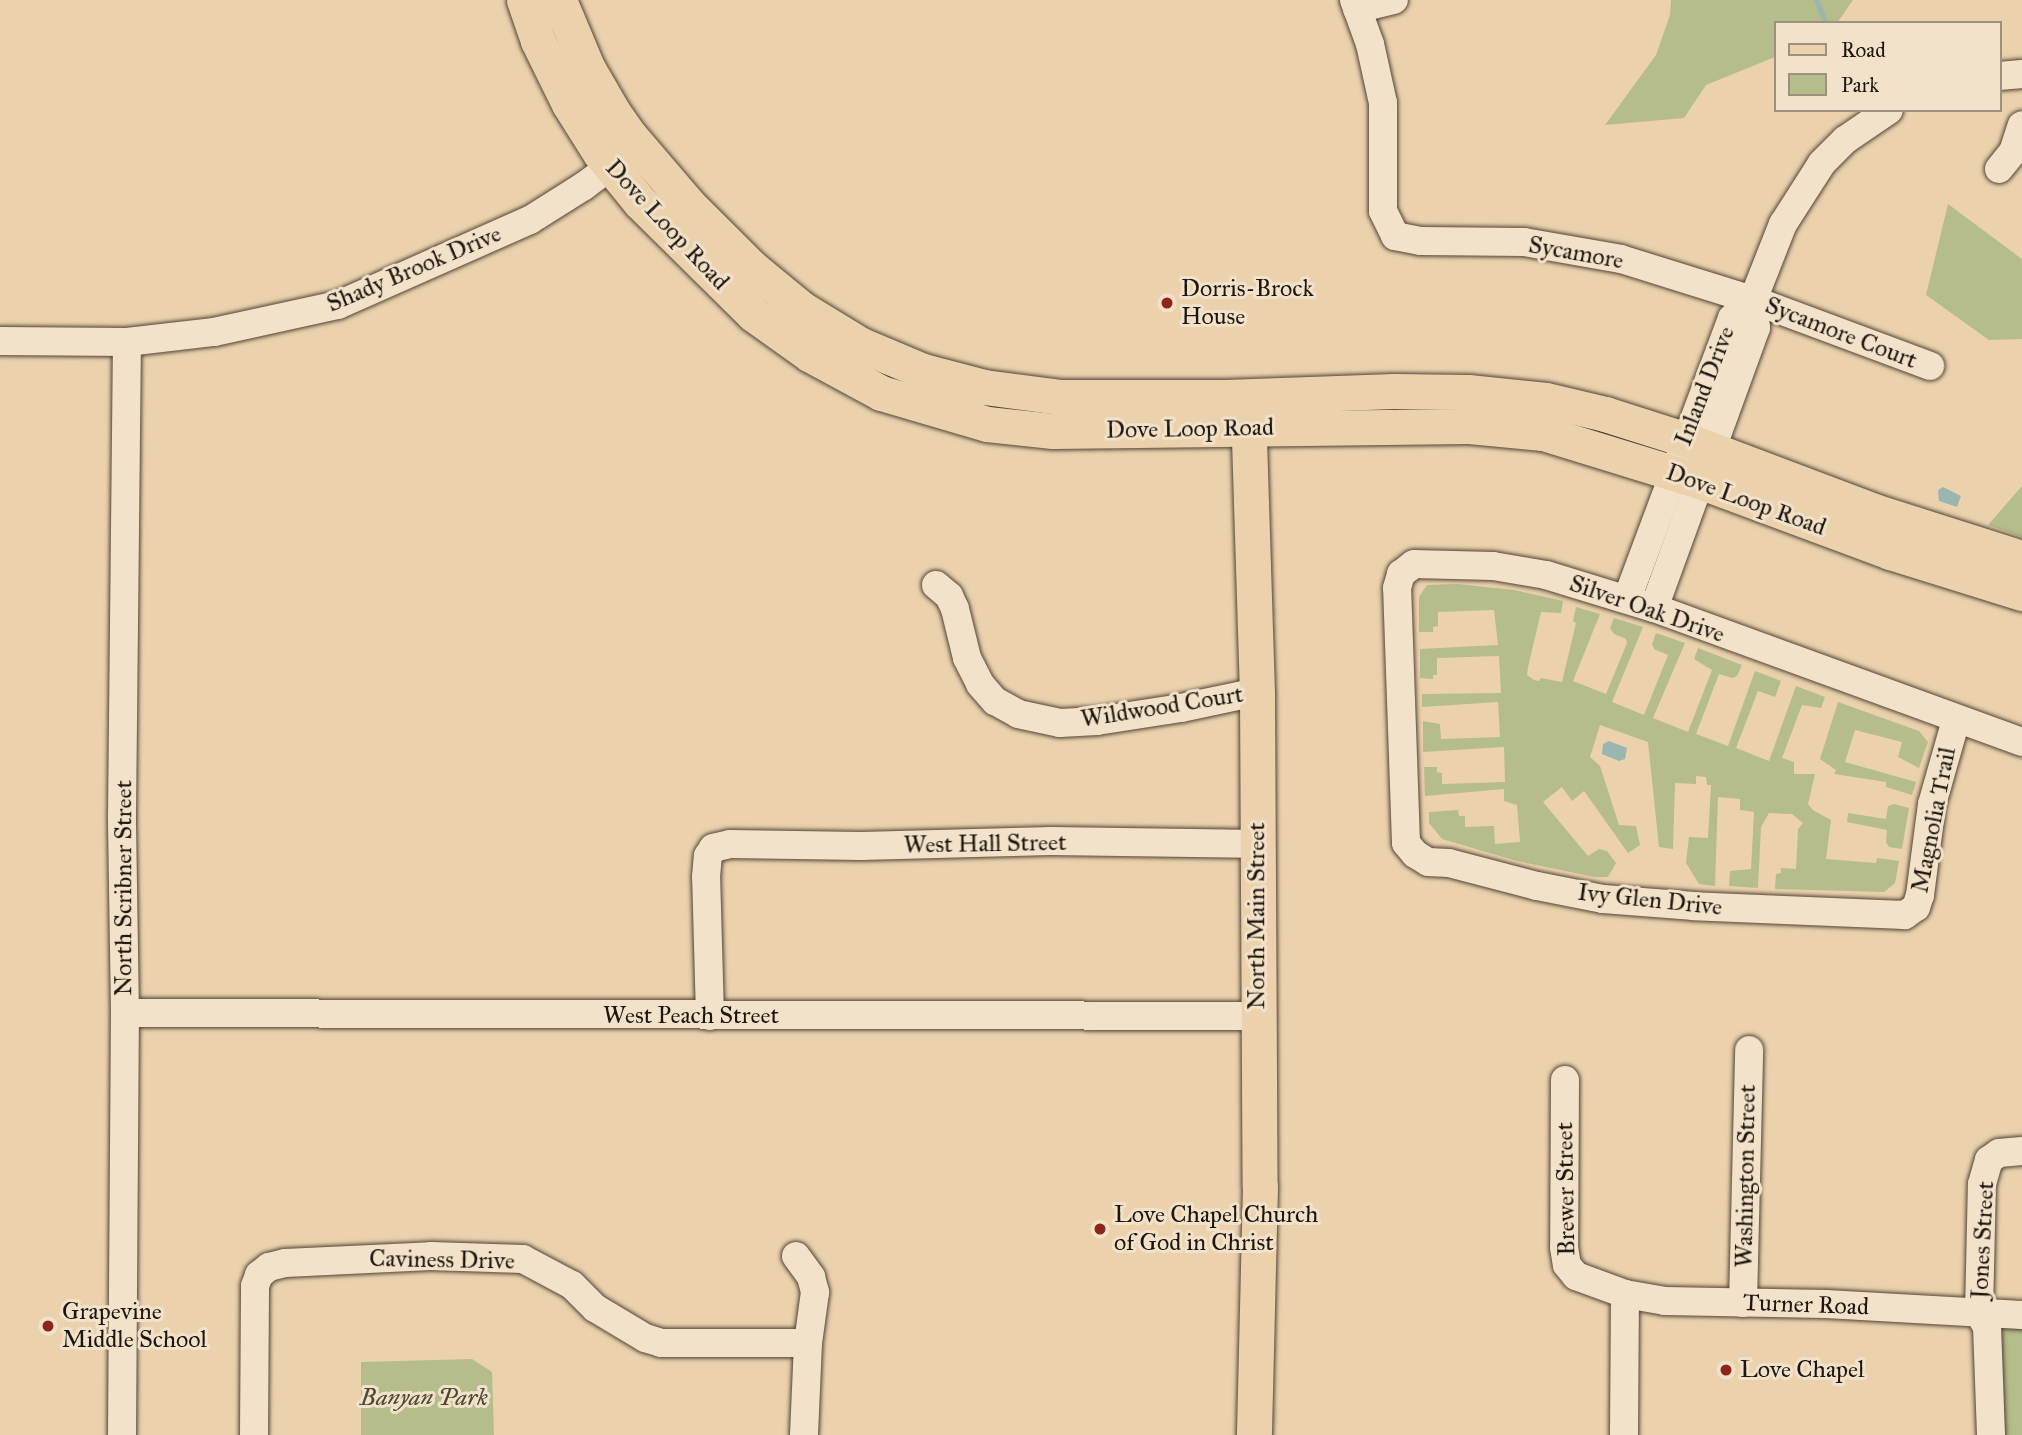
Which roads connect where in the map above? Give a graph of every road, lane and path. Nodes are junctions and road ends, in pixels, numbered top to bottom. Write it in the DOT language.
graph roads {
  1 [pos="524,0"];
  2 [pos="559,0"];
  3 [pos="1394,0"];
  4 [pos="1355,5"];
  5 [pos="2022,74"];
  6 [pos="2001,76"];
  7 [pos="1886,112"];
  8 [pos="2022,125"];
  9 [pos="624,156"];
  10 [pos="1998,169"];
  11 [pos="1752,300"];
  12 [pos="0,341"];
  13 [pos="127,342"];
  14 [pos="1930,366"];
  15 [pos="1248,412"];
  16 [pos="1697,444"];
  17 [pos="1686,477"];
  18 [pos="2022,558"];
  19 [pos="936,585"];
  20 [pos="2022,593"];
  21 [pos="1627,599"];
  22 [pos="1654,608"];
  23 [pos="1257,692"];
  24 [pos="1956,720"];
  25 [pos="2022,742"];
  26 [pos="1406,843"];
  27 [pos="1257,844"];
  28 [pos="1905,915"];
  29 [pos="125,1013"];
  30 [pos="710,1016"];
  31 [pos="1257,1016"];
  32 [pos="1749,1050"];
  33 [pos="1565,1080"];
  34 [pos="2022,1151"];
  35 [pos="796,1256"];
  36 [pos="1593,1283"];
  37 [pos="1625,1294"];
  38 [pos="1743,1303"];
  39 [pos="1979,1313"];
  40 [pos="2022,1315"];
  41 [pos="808,1343"];
  42 [pos="122,1435"];
  43 [pos="254,1435"];
  44 [pos="804,1435"];
  45 [pos="1254,1435"];
  46 [pos="1624,1435"];
  47 [pos="1991,1435"];
  1 -- 9 [label="main road, Dove Loop Road"];
  2 -- 9 [label="main road, Dove Loop Road"];
  3 -- 4 [label="street"];
  4 -- 11 [label="street, Sycamore"];
  5 -- 6 [label="street"];
  7 -- 11 [label="street, Inland Drive"];
  8 -- 10 [label="street"];
  9 -- 13 [label="street, Shady Brook Drive"];
  9 -- 15 [label="main road, Dove Loop Road"];
  11 -- 14 [label="street, Sycamore Court"];
  11 -- 16 [label="street, Inland Drive"];
  12 -- 13 [label="street, Shady Brook Drive"];
  13 -- 29 [label="street, North Scribner Street"];
  15 -- 16 [label="main road, Dove Loop Road"];
  15 -- 17 [label="main road, Dove Loop Road"];
  15 -- 23 [label="main road, North Main Street"];
  16 -- 17 [label="street, Inland Drive"];
  16 -- 18 [label="main road, Dove Loop Road"];
  17 -- 20 [label="main road, Dove Loop Road"];
  17 -- 21 [label="street, Inland Drive"];
  17 -- 22 [label="street, Inland Drive"];
  19 -- 23 [label="street, Wildwood Court"];
  21 -- 22 [label="street, Silver Oak Drive"];
  21 -- 26 [label="street, Silver Oak Drive"];
  22 -- 24 [label="street, Silver Oak Drive"];
  23 -- 27 [label="main road, North Main Street"];
  24 -- 25 [label="street, Silver Oak Drive"];
  24 -- 28 [label="street, Magnolia Trail"];
  26 -- 28 [label="street, Ivy Glen Drive"];
  27 -- 30 [label="street, West Hall Street"];
  27 -- 31 [label="main road, North Main Street"];
  29 -- 30 [label="street, West Peach Street"];
  29 -- 42 [label="street, North Scribner Street"];
  30 -- 31 [label="street, West Peach Street"];
  31 -- 45 [label="main road, North Main Street"];
  32 -- 38 [label="street, Washington Street"];
  33 -- 36 [label="street, Brewer Street"];
  34 -- 39 [label="street, Jones Street"];
  35 -- 41 [label="street"];
  36 -- 37 [label="street, Turner Road"];
  37 -- 38 [label="street, Turner Road"];
  37 -- 46 [label="street"];
  38 -- 39 [label="street, Turner Road"];
  39 -- 40 [label="street, Turner Road"];
  39 -- 47 [label="street"];
  41 -- 43 [label="street, Caviness Drive"];
  41 -- 44 [label="street"];
}
